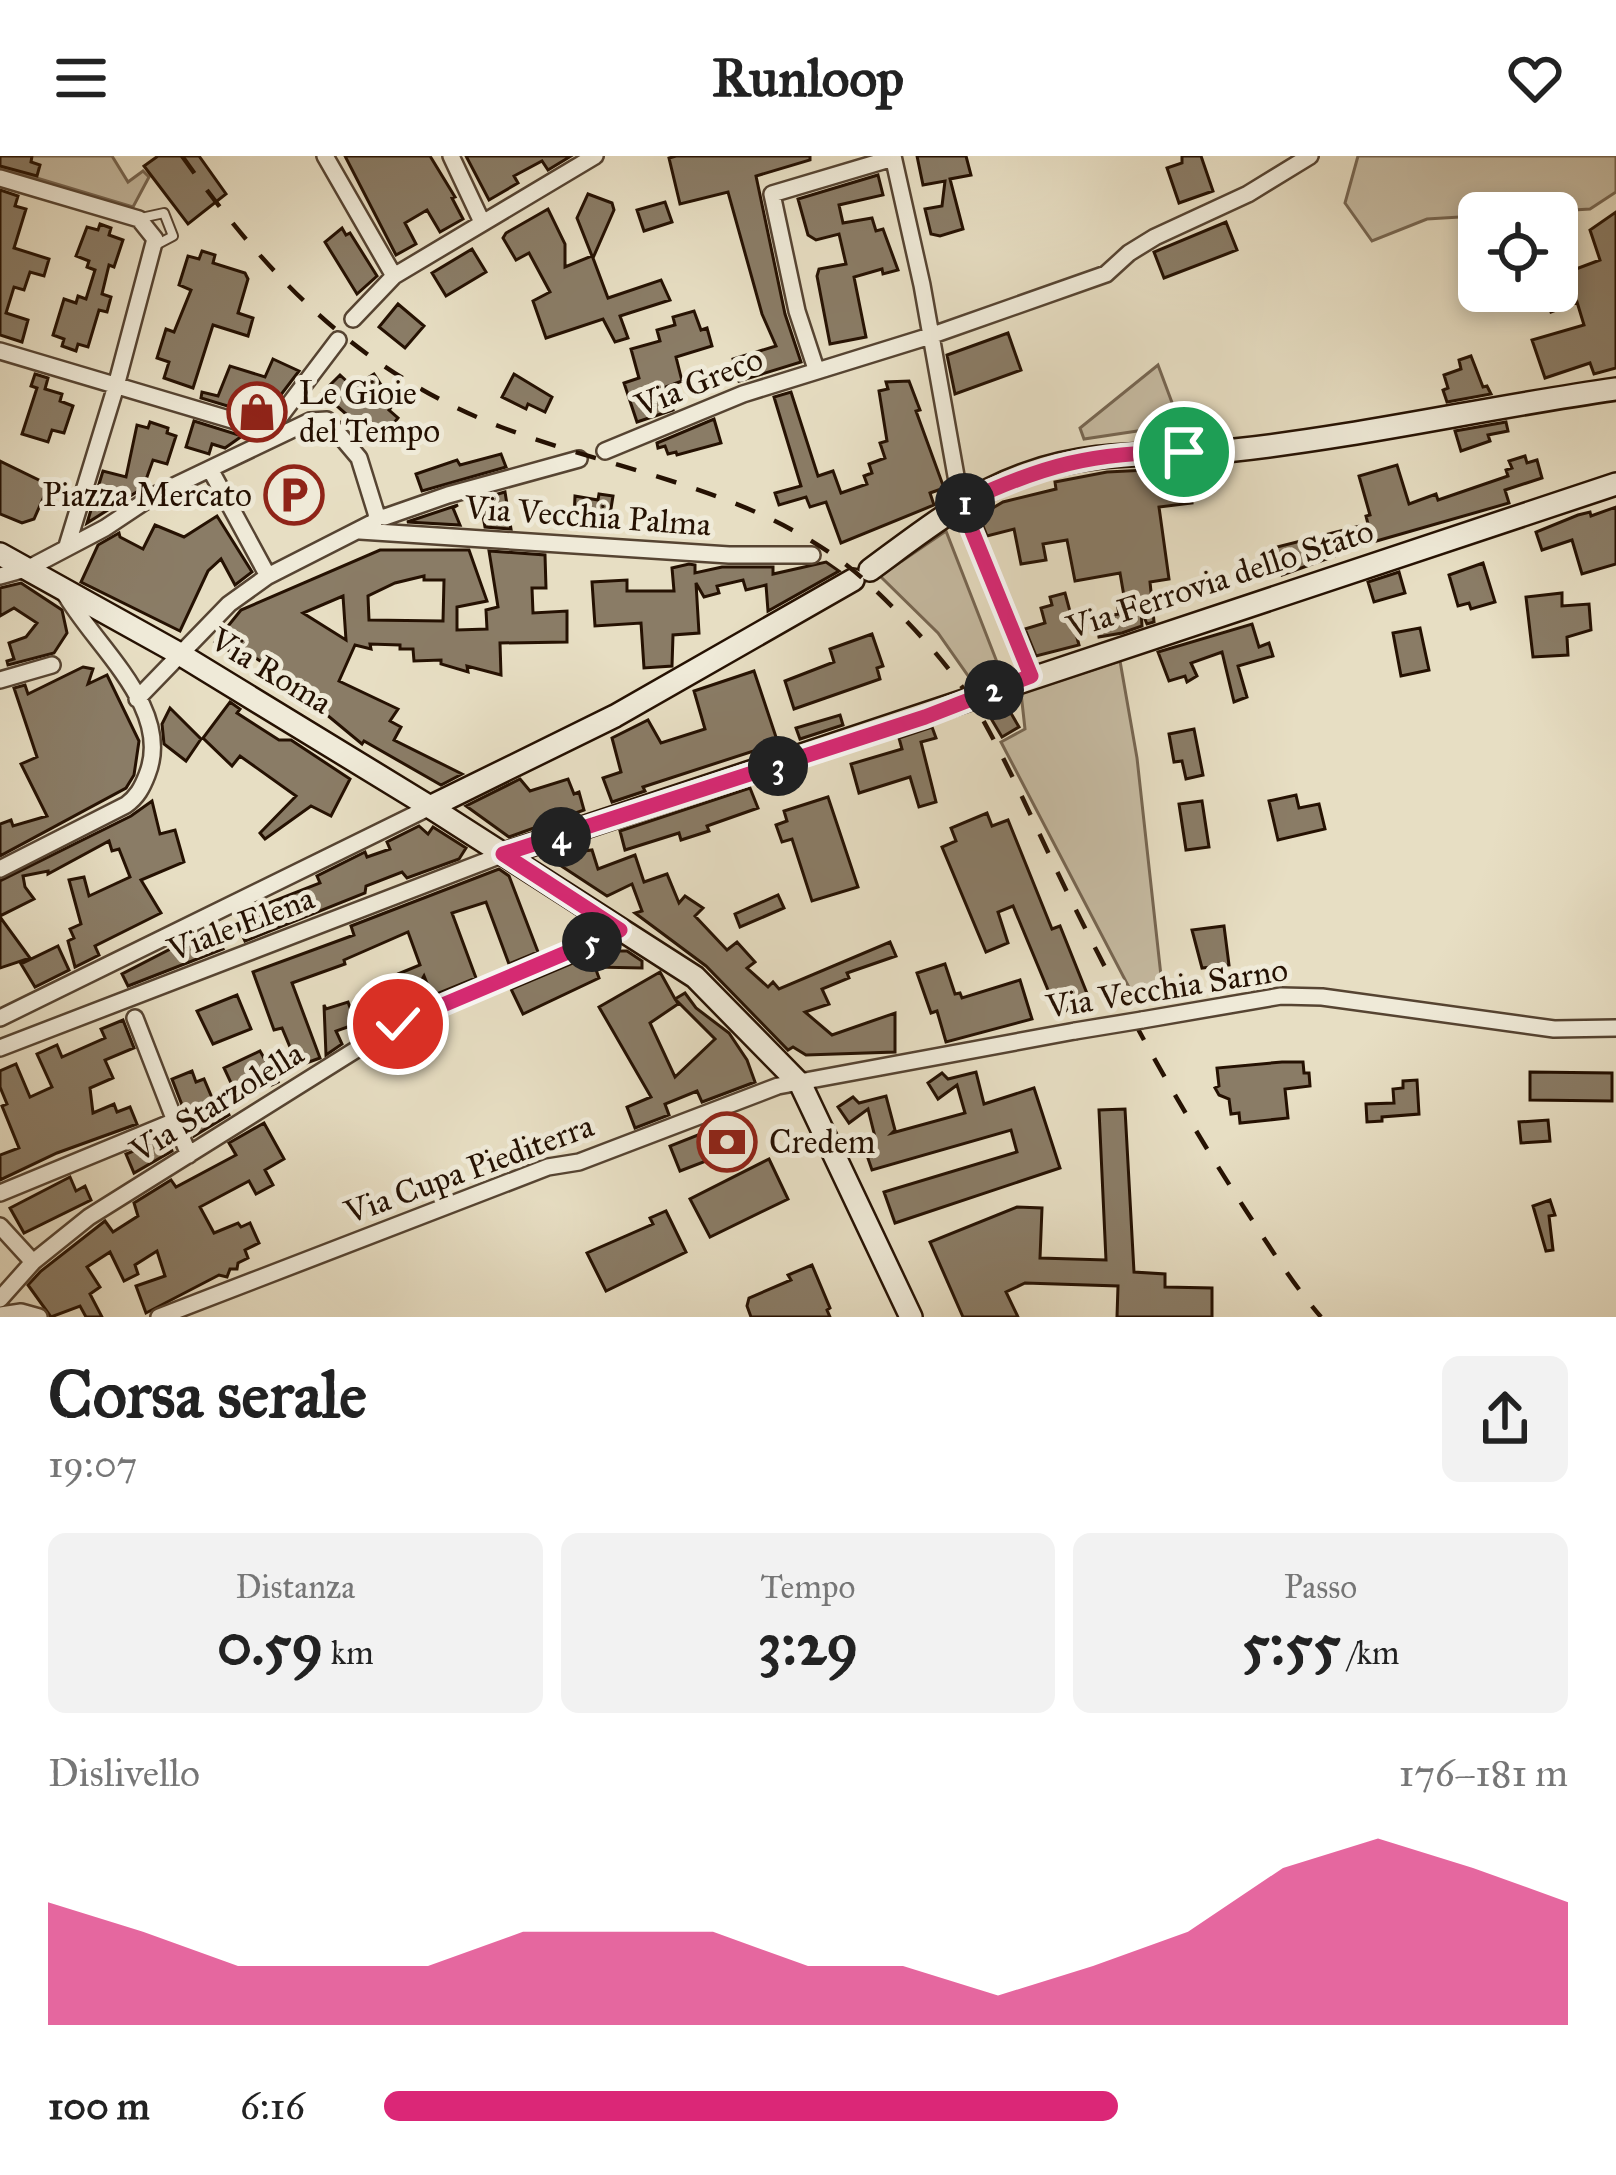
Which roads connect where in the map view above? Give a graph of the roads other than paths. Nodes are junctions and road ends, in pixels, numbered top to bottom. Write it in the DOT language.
graph roads {
  1 [pos="325,156"];
  2 [pos="451,156"];
  3 [pos="595,156"];
  4 [pos="1310,156"];
  5 [pos="893,157"];
  6 [pos="0,178"];
  7 [pos="482,222"];
  8 [pos="394,276"];
  9 [pos="353,319"];
  10 [pos="930,336"];
  11 [pos="338,340"];
  12 [pos="0,351"];
  13 [pos="816,369"];
  14 [pos="116,386"];
  15 [pos="1616,389"];
  16 [pos="268,437"];
  17 [pos="604,451"];
  18 [pos="579,459"];
  19 [pos="210,469"];
  20 [pos="1616,484"];
  21 [pos="961,504"];
  22 [pos="377,515"];
  23 [pos="360,530"];
  24 [pos="68,546"];
  25 [pos="0,554"];
  26 [pos="812,555"];
  27 [pos="29,568"];
  28 [pos="0,576"];
  29 [pos="268,576"];
  30 [pos="63,589"];
  31 [pos="178,653"];
  32 [pos="52,664"];
  33 [pos="1031,676"];
  34 [pos="0,680"];
  35 [pos="137,699"];
  36 [pos="430,806"];
  37 [pos="503,854"];
  38 [pos="0,869"];
  39 [pos="620,930"];
  40 [pos="0,1018"];
  41 [pos="134,1018"];
  42 [pos="1616,1028"];
  43 [pos="0,1048"];
  44 [pos="801,1084"];
  45 [pos="175,1121"];
  46 [pos="189,1155"];
  47 [pos="0,1193"];
  48 [pos="0,1226"];
  49 [pos="32,1262"];
  50 [pos="0,1299"];
  51 [pos="0,1316"];
  52 [pos="38,1317"];
  53 [pos="159,1317"];
  54 [pos="911,1317"];
  1 -- 8 [label="street"];
  2 -- 7 [label="street"];
  3 -- 7 [label="street"];
  4 -- 10 [label="street, Via Greco"];
  5 -- 10 [label="street"];
  5 -- 13 [label="street, Via Greco"];
  6 -- 14 [label="street"];
  7 -- 8 [label="street"];
  8 -- 9 [label="street"];
  10 -- 13 [label="street, Via Greco"];
  10 -- 21 [label="street"];
  11 -- 16 [label="street"];
  12 -- 14 [label="street"];
  13 -- 17 [label="street, Via Greco"];
  14 -- 16 [label="street"];
  14 -- 24 [label="street"];
  15 -- 21 [label="main road"];
  16 -- 19 [label="street"];
  16 -- 22 [label="street"];
  18 -- 22 [label="street"];
  19 -- 24 [label="street"];
  19 -- 29 [label="street"];
  20 -- 33 [label="main road, Via Ferrovia dello Stato"];
  21 -- 33 [label="street"];
  21 -- 36 [label="main road"];
  22 -- 23 [label="street"];
  23 -- 26 [label="street, Via Vecchia Palma"];
  23 -- 29 [label="street"];
  24 -- 27 [label="street"];
  25 -- 27 [label="main road, Via Roma"];
  27 -- 28 [label="street"];
  27 -- 30 [label="main road, Via Roma"];
  29 -- 31 [label="street"];
  30 -- 31 [label="main road, Via Roma"];
  30 -- 35 [label="street"];
  31 -- 35 [label="street"];
  31 -- 36 [label="main road, Via Roma"];
  32 -- 34 [label="street"];
  33 -- 37 [label="main road, Via Ferrovia dello Stato"];
  35 -- 38 [label="street"];
  36 -- 37 [label="main road, Via Roma"];
  36 -- 40 [label="street, Viale Elena"];
  37 -- 39 [label="main road, Via Roma"];
  37 -- 43 [label="street, Viale Elena"];
  39 -- 44 [label="main road, Via Roma"];
  39 -- 46 [label="street, Via Starzolella"];
  41 -- 45 [label="street"];
  42 -- 44 [label="street, Via Vecchia Sarno, bridge"];
  44 -- 53 [label="street, Via Cupa Piediterra"];
  44 -- 54 [label="main road, Via Roma"];
  45 -- 46 [label="street"];
  45 -- 47 [label="street"];
  46 -- 49 [label="street, Via Starzolella"];
  48 -- 49 [label="street"];
  49 -- 50 [label="street, Via Starzolella"];
  51 -- 52 [label="street"];
}
